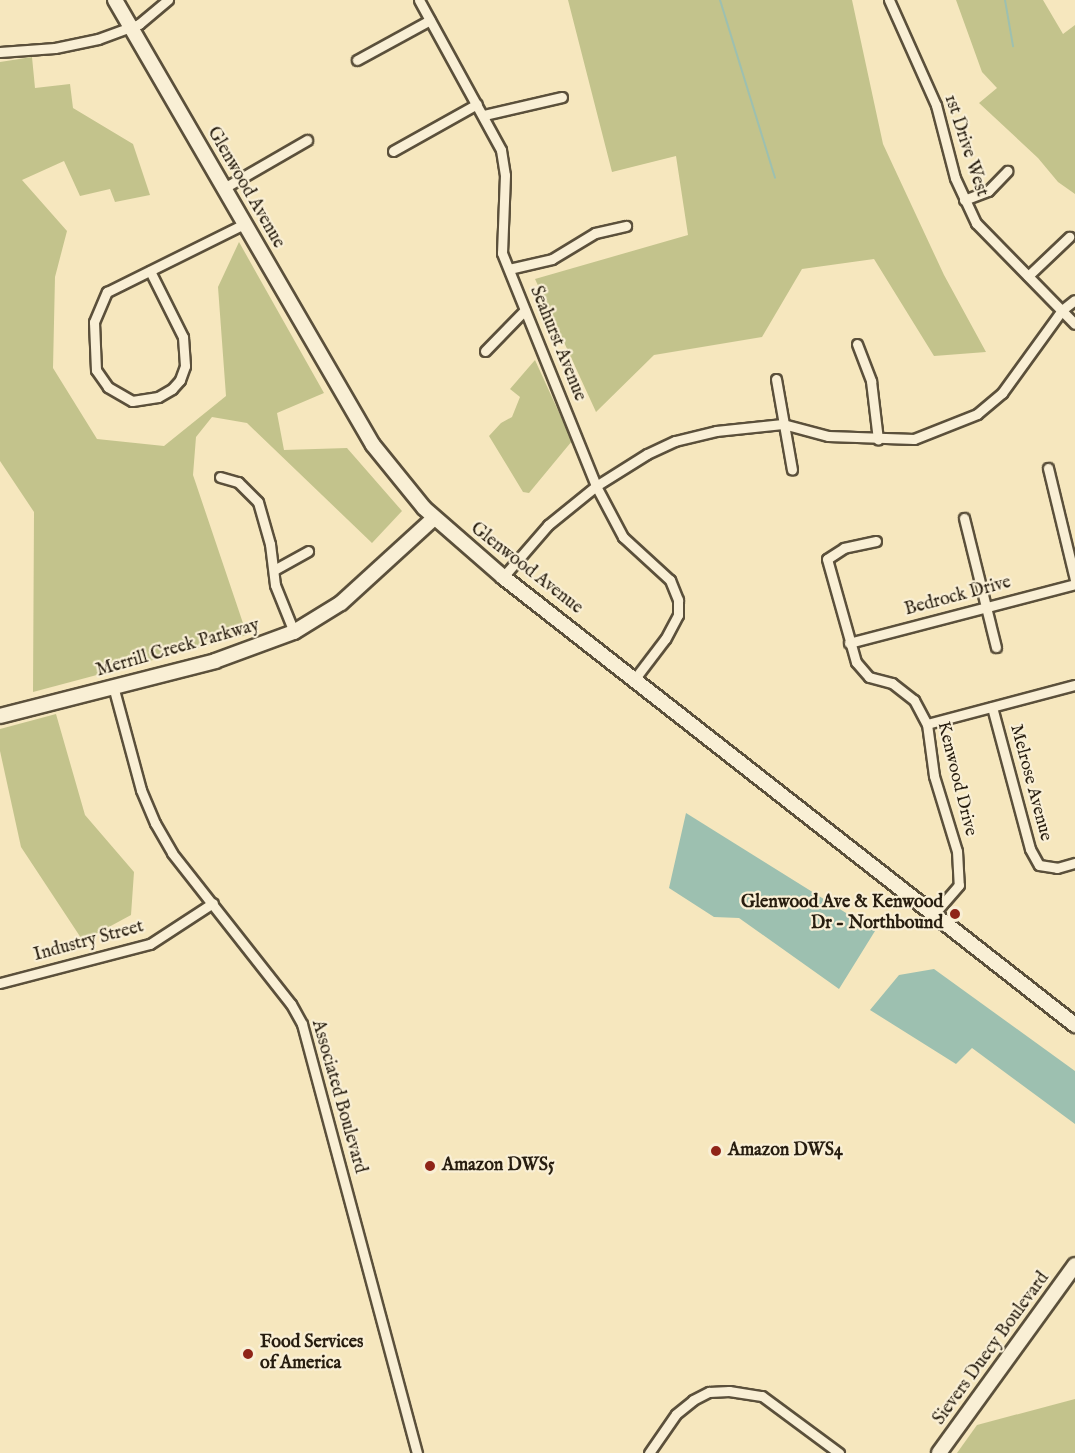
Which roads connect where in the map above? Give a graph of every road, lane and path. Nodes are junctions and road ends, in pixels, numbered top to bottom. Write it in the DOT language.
graph roads {
  1 [pos="115,0"];
  2 [pos="168,0"];
  3 [pos="419,0"];
  4 [pos="889,0"];
  5 [pos="430,20"];
  6 [pos="130,26"];
  7 [pos="0,52"];
  8 [pos="357,60"];
  9 [pos="562,97"];
  10 [pos="477,104"];
  11 [pos="484,115"];
  12 [pos="307,140"];
  13 [pos="393,151"];
  14 [pos="1007,171"];
  15 [pos="224,188"];
  16 [pos="963,200"];
  17 [pos="244,224"];
  18 [pos="626,226"];
  19 [pos="1069,237"];
  20 [pos="509,269"];
  21 [pos="150,271"];
  22 [pos="1028,276"];
  23 [pos="1075,300"];
  24 [pos="525,310"];
  25 [pos="1062,310"];
  26 [pos="1075,324"];
  27 [pos="856,344"];
  28 [pos="485,351"];
  29 [pos="776,379"];
  30 [pos="783,424"];
  31 [pos="878,440"];
  32 [pos="1048,468"];
  33 [pos="792,470"];
  34 [pos="220,477"];
  35 [pos="596,486"];
  36 [pos="434,518"];
  37 [pos="964,518"];
  38 [pos="876,541"];
  39 [pos="308,551"];
  40 [pos="274,570"];
  41 [pos="503,577"];
  42 [pos="1075,582"];
  43 [pos="988,606"];
  44 [pos="294,632"];
  45 [pos="849,643"];
  46 [pos="996,647"];
  47 [pos="636,677"];
  48 [pos="1075,685"];
  49 [pos="113,686"];
  50 [pos="992,707"];
  51 [pos="0,716"];
  52 [pos="927,724"];
  53 [pos="1075,863"];
  54 [pos="213,903"];
  55 [pos="934,914"];
  56 [pos="0,983"];
  57 [pos="1075,1025"];
  58 [pos="1075,1265"];
  59 [pos="417,1453"];
  60 [pos="649,1453"];
  61 [pos="839,1453"];
  62 [pos="939,1453"];
  1 -- 6 [label="street, Glenwood Avenue"];
  2 -- 6 [label="street"];
  3 -- 5 [label="street, Seahurst Avenue"];
  4 -- 16 [label="street, 1st Drive West"];
  5 -- 8 [label="street"];
  5 -- 10 [label="street, Seahurst Avenue"];
  6 -- 7 [label="street"];
  6 -- 15 [label="street, Glenwood Avenue"];
  9 -- 11 [label="street"];
  10 -- 11 [label="street, Seahurst Avenue"];
  10 -- 13 [label="street"];
  11 -- 20 [label="street, Seahurst Avenue"];
  12 -- 15 [label="street"];
  14 -- 16 [label="street"];
  15 -- 17 [label="street, Glenwood Avenue"];
  16 -- 22 [label="street, 1st Drive West"];
  17 -- 21 [label="street"];
  17 -- 36 [label="street, Glenwood Avenue"];
  18 -- 20 [label="street"];
  19 -- 22 [label="street"];
  20 -- 24 [label="street, Seahurst Avenue"];
  21 -- 21 [label="street"];
  22 -- 25 [label="street, 1st Drive West"];
  23 -- 25 [label="street"];
  24 -- 28 [label="street"];
  24 -- 35 [label="street, Seahurst Avenue"];
  25 -- 26 [label="street, 1st Drive West"];
  25 -- 31 [label="street"];
  27 -- 31 [label="street"];
  29 -- 30 [label="street"];
  30 -- 31 [label="street"];
  30 -- 33 [label="street"];
  30 -- 35 [label="street"];
  32 -- 42 [label="street"];
  34 -- 40 [label="street"];
  35 -- 41 [label="street"];
  35 -- 47 [label="street, Seahurst Avenue"];
  36 -- 41 [label="street, Glenwood Avenue"];
  36 -- 44 [label="street, Merrill Creek Parkway"];
  37 -- 43 [label="street"];
  38 -- 45 [label="street, Kenwood Drive"];
  39 -- 40 [label="street"];
  40 -- 44 [label="street"];
  41 -- 47 [label="street, Glenwood Avenue"];
  42 -- 43 [label="street, Bedrock Drive"];
  43 -- 45 [label="street, Bedrock Drive"];
  43 -- 46 [label="street"];
  44 -- 49 [label="street, Merrill Creek Parkway"];
  45 -- 52 [label="street, Kenwood Drive"];
  47 -- 55 [label="street, Glenwood Avenue"];
  48 -- 50 [label="street"];
  49 -- 51 [label="street, Merrill Creek Parkway"];
  49 -- 54 [label="street, Associated Boulevard"];
  50 -- 52 [label="street"];
  50 -- 53 [label="street, Melrose Avenue"];
  52 -- 55 [label="street, Kenwood Drive"];
  54 -- 56 [label="street, Industry Street"];
  54 -- 59 [label="street, Associated Boulevard"];
  55 -- 57 [label="street, Glenwood Avenue"];
  58 -- 62 [label="street, Sievers Duecy Boulevard"];
  60 -- 61 [label="street"];
}
